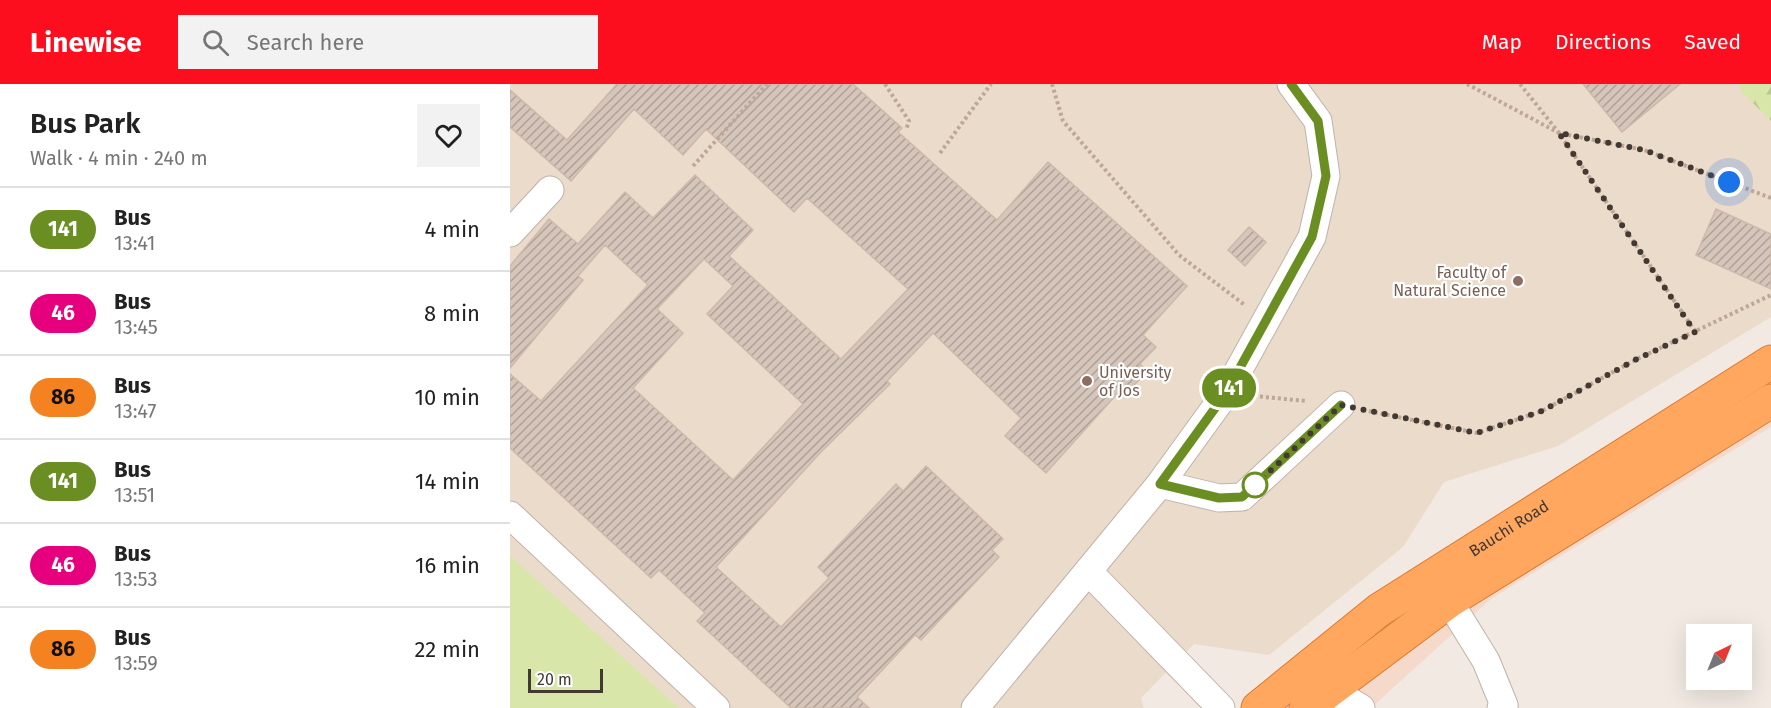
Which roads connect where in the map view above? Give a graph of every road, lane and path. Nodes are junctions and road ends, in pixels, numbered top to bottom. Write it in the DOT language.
graph roads {
  1 [pos="767,84"];
  2 [pos="885,84"];
  3 [pos="991,84"];
  4 [pos="1052,84"];
  5 [pos="1291,84"];
  6 [pos="1467,84"];
  7 [pos="1520,84"];
  8 [pos="906,130"];
  9 [pos="1559,133"];
  10 [pos="940,153"];
  11 [pos="693,166"];
  12 [pos="550,190"];
  13 [pos="1771,198"];
  14 [pos="510,233"];
  15 [pos="1771,295"];
  16 [pos="1266,321"];
  17 [pos="1695,332"];
  18 [pos="1771,362"];
  19 [pos="1226,393"];
  20 [pos="1771,401"];
  21 [pos="1341,405"];
  22 [pos="1160,484"];
  23 [pos="510,514"];
  24 [pos="1088,571"];
  25 [pos="1449,602"];
  26 [pos="1318,698"];
  27 [pos="716,708"];
  28 [pos="975,708"];
  29 [pos="1221,708"];
  30 [pos="1258,708"];
  31 [pos="1361,708"];
  32 [pos="1501,708"];
  1 -- 11 [label="path"];
  2 -- 8 [label="path"];
  3 -- 10 [label="path"];
  4 -- 16 [label="path"];
  5 -- 16 [label="street"];
  6 -- 9 [label="path"];
  7 -- 9 [label="path"];
  9 -- 13 [label="path"];
  9 -- 17 [label="path"];
  12 -- 14 [label="street"];
  15 -- 17 [label="path"];
  16 -- 19 [label="street"];
  17 -- 21 [label="path"];
  18 -- 30 [label="highway, Bauchi Road"];
  19 -- 21 [label="path"];
  19 -- 22 [label="street"];
  20 -- 25 [label="highway, Bauchi Road"];
  21 -- 22 [label="street"];
  22 -- 24 [label="street"];
  23 -- 27 [label="street"];
  24 -- 28 [label="street"];
  24 -- 29 [label="street"];
  25 -- 26 [label="highway, Bauchi Road"];
  25 -- 32 [label="street"];
  26 -- 31 [label="street"];
}
